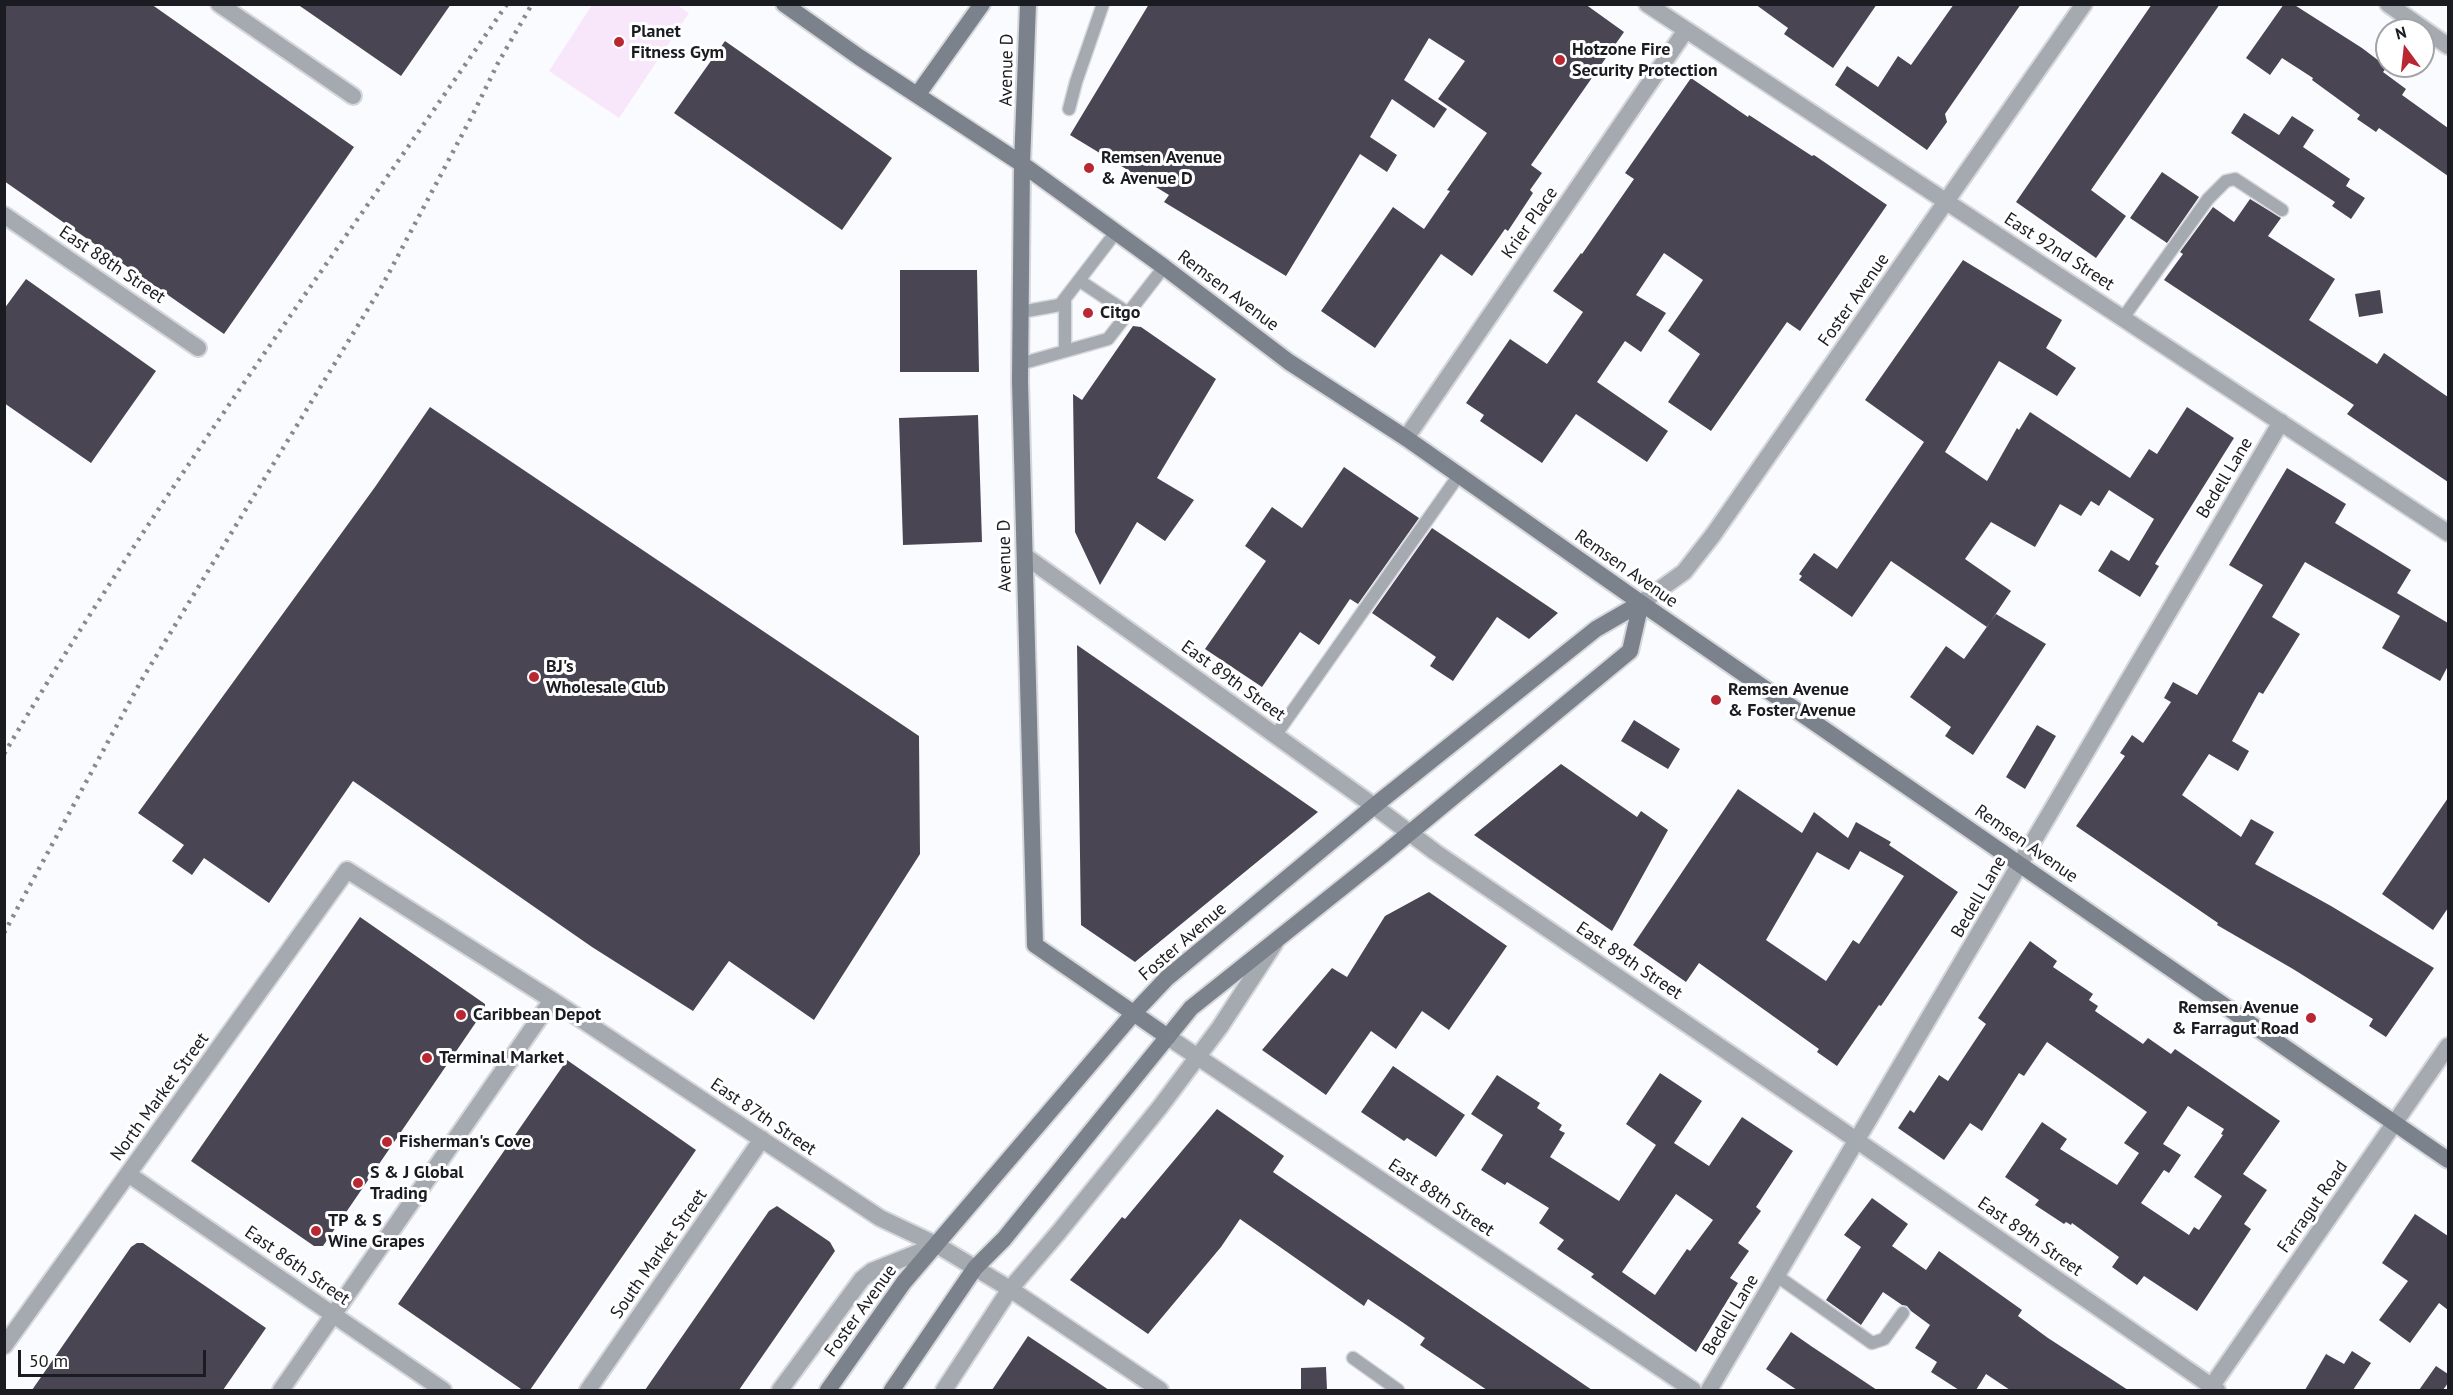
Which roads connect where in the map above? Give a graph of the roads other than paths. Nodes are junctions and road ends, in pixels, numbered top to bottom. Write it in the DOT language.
graph roads {
  1 [pos="219,4"];
  2 [pos="784,4"];
  3 [pos="982,4"];
  4 [pos="1028,4"];
  5 [pos="1103,4"];
  6 [pos="1647,4"];
  7 [pos="2084,4"];
  8 [pos="2388,4"];
  9 [pos="1686,30"];
  10 [pos="2448,46"];
  11 [pos="918,94"];
  12 [pos="353,96"];
  13 [pos="1069,108"];
  14 [pos="1022,164"];
  15 [pos="1947,202"];
  16 [pos="2282,210"];
  17 [pos="4,215"];
  18 [pos="1116,232"];
  19 [pos="1164,267"];
  20 [pos="1080,280"];
  21 [pos="1065,299"];
  22 [pos="1021,312"];
  23 [pos="1128,314"];
  24 [pos="2123,318"];
  25 [pos="198,348"];
  26 [pos="1065,351"];
  27 [pos="1020,364"];
  28 [pos="2281,423"];
  29 [pos="1406,438"];
  30 [pos="1459,476"];
  31 [pos="2448,532"];
  32 [pos="1025,556"];
  33 [pos="1641,603"];
  34 [pos="1275,736"];
  35 [pos="1374,806"];
  36 [pos="1408,834"];
  37 [pos="2021,864"];
  38 [pos="347,870"];
  39 [pos="1278,938"];
  40 [pos="552,1000"];
  41 [pos="1133,1014"];
  42 [pos="1168,1037"];
  43 [pos="2448,1046"];
  44 [pos="1198,1057"];
  45 [pos="2395,1124"];
  46 [pos="762,1139"];
  47 [pos="1858,1141"];
  48 [pos="2448,1160"];
  49 [pos="128,1174"];
  50 [pos="938,1245"];
  51 [pos="975,1269"];
  52 [pos="1778,1276"];
  53 [pos="1010,1289"];
  54 [pos="1903,1313"];
  55 [pos="334,1315"];
  56 [pos="4,1346"];
  57 [pos="1353,1358"];
  58 [pos="2213,1389"];
  59 [pos="281,1390"];
  60 [pos="443,1390"];
  61 [pos="588,1390"];
  62 [pos="780,1390"];
  63 [pos="828,1390"];
  64 [pos="892,1390"];
  65 [pos="944,1390"];
  66 [pos="1160,1390"];
  67 [pos="1398,1390"];
  68 [pos="1693,1390"];
  69 [pos="1709,1390"];
  1 -- 12 [label="street"];
  2 -- 11 [label="main road, Remsen Avenue"];
  3 -- 11 [label="main road"];
  4 -- 14 [label="main road, Avenue D"];
  5 -- 13 [label="lane"];
  6 -- 9 [label="street, East 92nd Street"];
  7 -- 15 [label="street, Foster Avenue"];
  8 -- 10 [label="street"];
  9 -- 15 [label="street, East 92nd Street"];
  9 -- 29 [label="street, Krier Place"];
  11 -- 14 [label="main road, Remsen Avenue"];
  14 -- 18 [label="main road, Remsen Avenue"];
  14 -- 22 [label="main road, Avenue D"];
  15 -- 24 [label="street, East 92nd Street"];
  15 -- 33 [label="street, Foster Avenue"];
  16 -- 24 [label="lane"];
  17 -- 25 [label="street, East 88th Street"];
  18 -- 19 [label="main road, Remsen Avenue"];
  18 -- 20 [label="lane"];
  19 -- 23 [label="lane"];
  19 -- 29 [label="main road, Remsen Avenue"];
  20 -- 21 [label="lane"];
  20 -- 23 [label="lane"];
  21 -- 22 [label="lane"];
  21 -- 26 [label="lane"];
  22 -- 27 [label="main road, Avenue D"];
  23 -- 26 [label="lane"];
  24 -- 28 [label="street, East 92nd Street"];
  26 -- 27 [label="lane"];
  27 -- 32 [label="main road, Avenue D"];
  28 -- 31 [label="street, East 92nd Street"];
  28 -- 37 [label="street, Bedell Lane"];
  29 -- 30 [label="main road, Remsen Avenue"];
  30 -- 33 [label="main road, Remsen Avenue"];
  30 -- 34 [label="lane"];
  32 -- 34 [label="street, East 89th Street"];
  32 -- 41 [label="main road, Avenue D"];
  33 -- 35 [label="main road, Foster Avenue"];
  33 -- 36 [label="main road"];
  33 -- 37 [label="main road, Remsen Avenue"];
  34 -- 35 [label="street, East 89th Street"];
  35 -- 36 [label="street, East 89th Street"];
  35 -- 41 [label="main road, Foster Avenue"];
  36 -- 39 [label="main road"];
  36 -- 47 [label="street, East 89th Street"];
  37 -- 45 [label="main road, Remsen Avenue"];
  37 -- 47 [label="street, Bedell Lane"];
  38 -- 40 [label="street, East 87th Street"];
  38 -- 49 [label="street, North Market Street"];
  39 -- 42 [label="main road"];
  39 -- 44 [label="street"];
  40 -- 46 [label="street, East 87th Street"];
  40 -- 55 [label="street"];
  41 -- 42 [label="main road, Avenue D"];
  41 -- 50 [label="main road, Foster Avenue"];
  42 -- 44 [label="street, East 88th Street"];
  42 -- 51 [label="main road"];
  43 -- 45 [label="street, Farragut Road"];
  44 -- 53 [label="street"];
  44 -- 68 [label="street, East 88th Street"];
  45 -- 48 [label="main road, Remsen Avenue"];
  45 -- 58 [label="street, Farragut Road"];
  46 -- 50 [label="street, East 87th Street"];
  46 -- 61 [label="street, South Market Street"];
  47 -- 52 [label="street, Bedell Lane"];
  47 -- 58 [label="street, East 89th Street"];
  49 -- 55 [label="street, East 86th Street"];
  49 -- 56 [label="street, North Market Street"];
  50 -- 51 [label="street, East 87th Street"];
  50 -- 62 [label="street"];
  50 -- 63 [label="main road, Foster Avenue"];
  51 -- 53 [label="street, East 87th Street"];
  51 -- 64 [label="main road"];
  52 -- 54 [label="lane"];
  52 -- 69 [label="street, Bedell Lane"];
  53 -- 65 [label="street"];
  53 -- 66 [label="street, East 87th Street"];
  55 -- 59 [label="street"];
  55 -- 60 [label="street, East 86th Street"];
  57 -- 67 [label="lane"];
}
